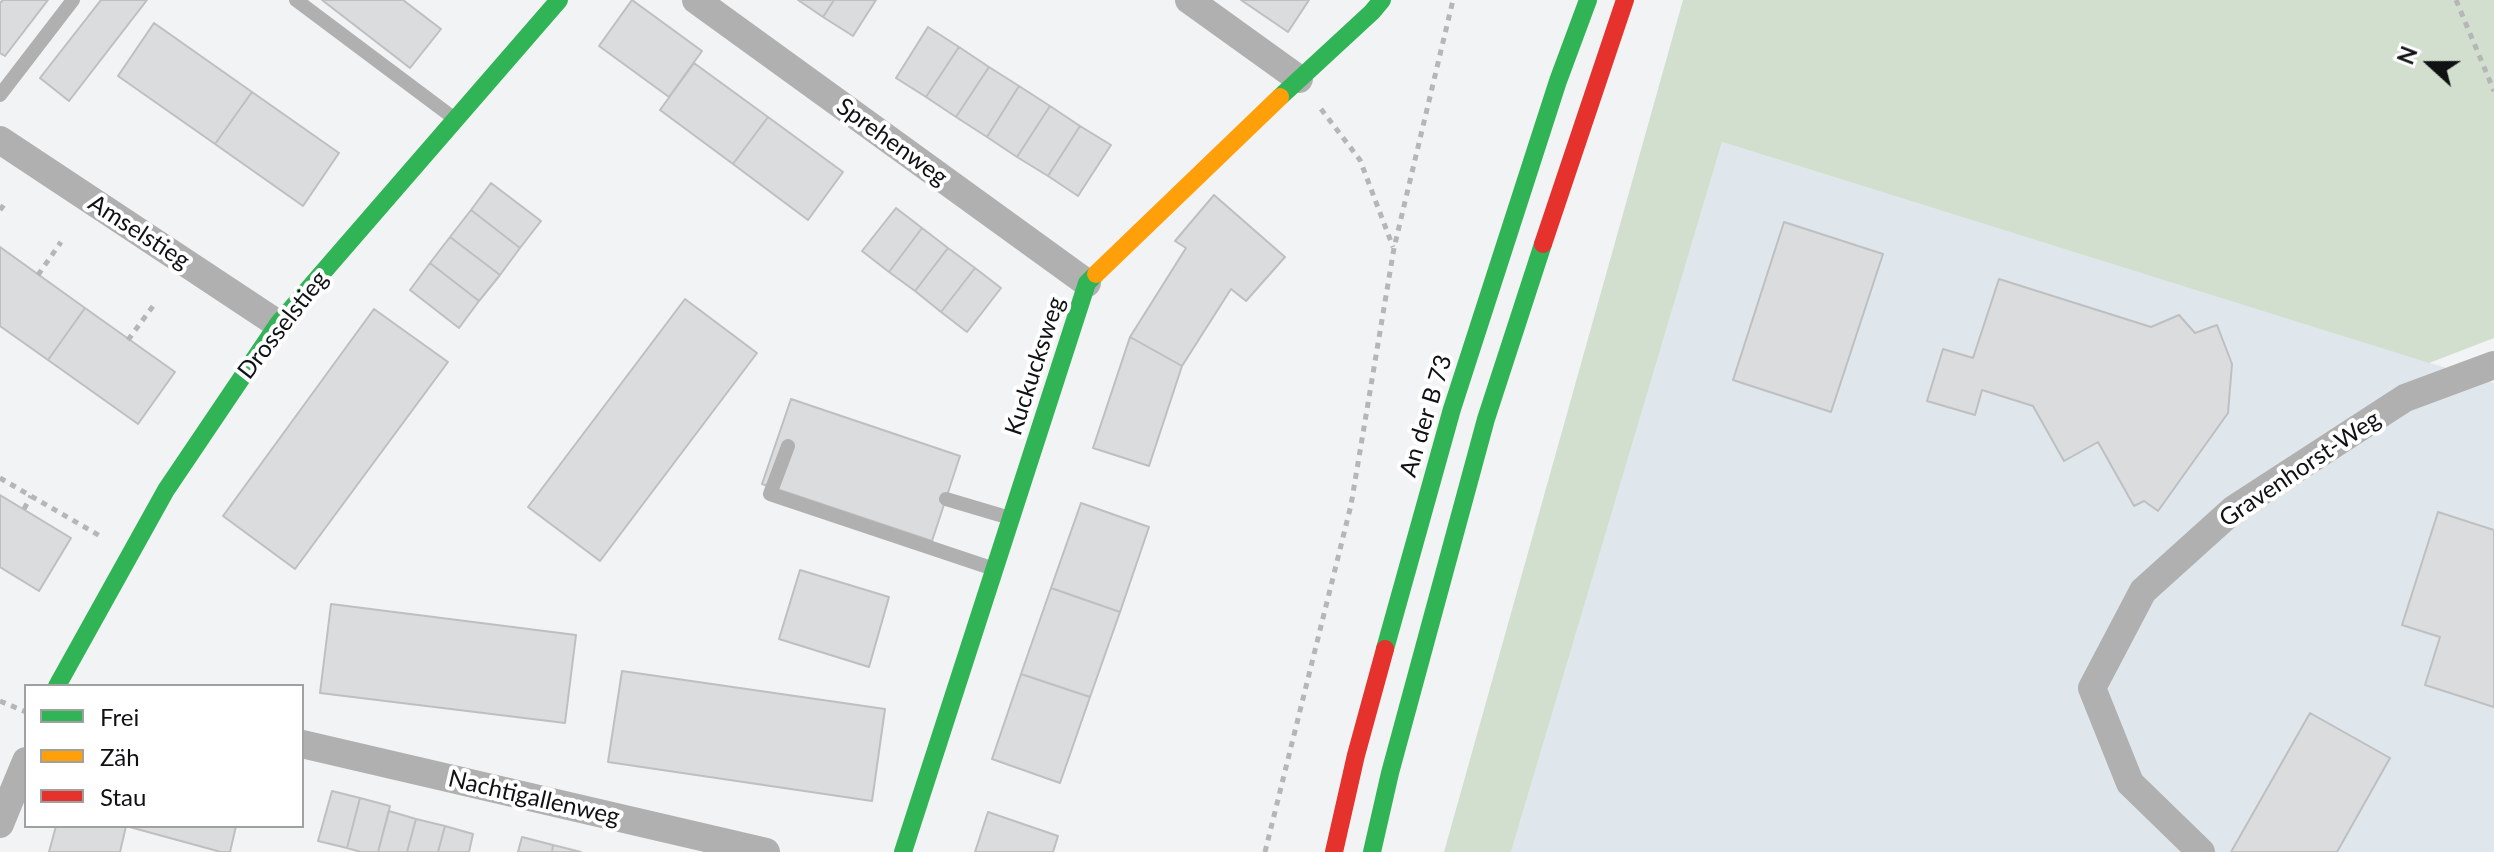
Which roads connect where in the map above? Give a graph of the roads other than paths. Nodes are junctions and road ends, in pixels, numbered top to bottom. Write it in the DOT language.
graph roads {
  1 [pos="73,0"];
  2 [pos="296,0"];
  3 [pos="559,0"];
  4 [pos="696,0"];
  5 [pos="1189,0"];
  6 [pos="1382,0"];
  7 [pos="1588,0"];
  8 [pos="1625,0"];
  9 [pos="1299,79"];
  10 [pos="0,95"];
  11 [pos="455,120"];
  12 [pos="0,140"];
  13 [pos="1087,283"];
  14 [pos="278,324"];
  15 [pos="2494,365"];
  16 [pos="788,446"];
  17 [pos="946,499"];
  18 [pos="1011,518"];
  19 [pos="994,569"];
  20 [pos="58,684"];
  21 [pos="304,744"];
  22 [pos="24,766"];
  23 [pos="0,824"];
  24 [pos="766,852"];
  25 [pos="903,852"];
  26 [pos="1334,852"];
  27 [pos="1372,852"];
  28 [pos="2201,852"];
  1 -- 10 [label="lane"];
  2 -- 11 [label="lane"];
  3 -- 11 [label="street, Drosselstieg"];
  4 -- 13 [label="street, Sprehenweg"];
  5 -- 9 [label="street"];
  6 -- 9 [label="street, Kuckucksweg"];
  7 -- 26 [label="street, An der B 73"];
  8 -- 27 [label="street"];
  9 -- 13 [label="street, Kuckucksweg"];
  11 -- 14 [label="street, Drosselstieg"];
  12 -- 14 [label="street, Amselstieg"];
  13 -- 18 [label="street, Kuckucksweg"];
  14 -- 20 [label="street, Drosselstieg"];
  15 -- 28 [label="street, Gravenhorst-Weg"];
  16 -- 19 [label="lane"];
  17 -- 18 [label="lane"];
  18 -- 19 [label="street, Kuckucksweg"];
  19 -- 25 [label="street, Kuckucksweg"];
  21 -- 24 [label="street, Nachtigallenweg"];
  22 -- 23 [label="street"];
}
